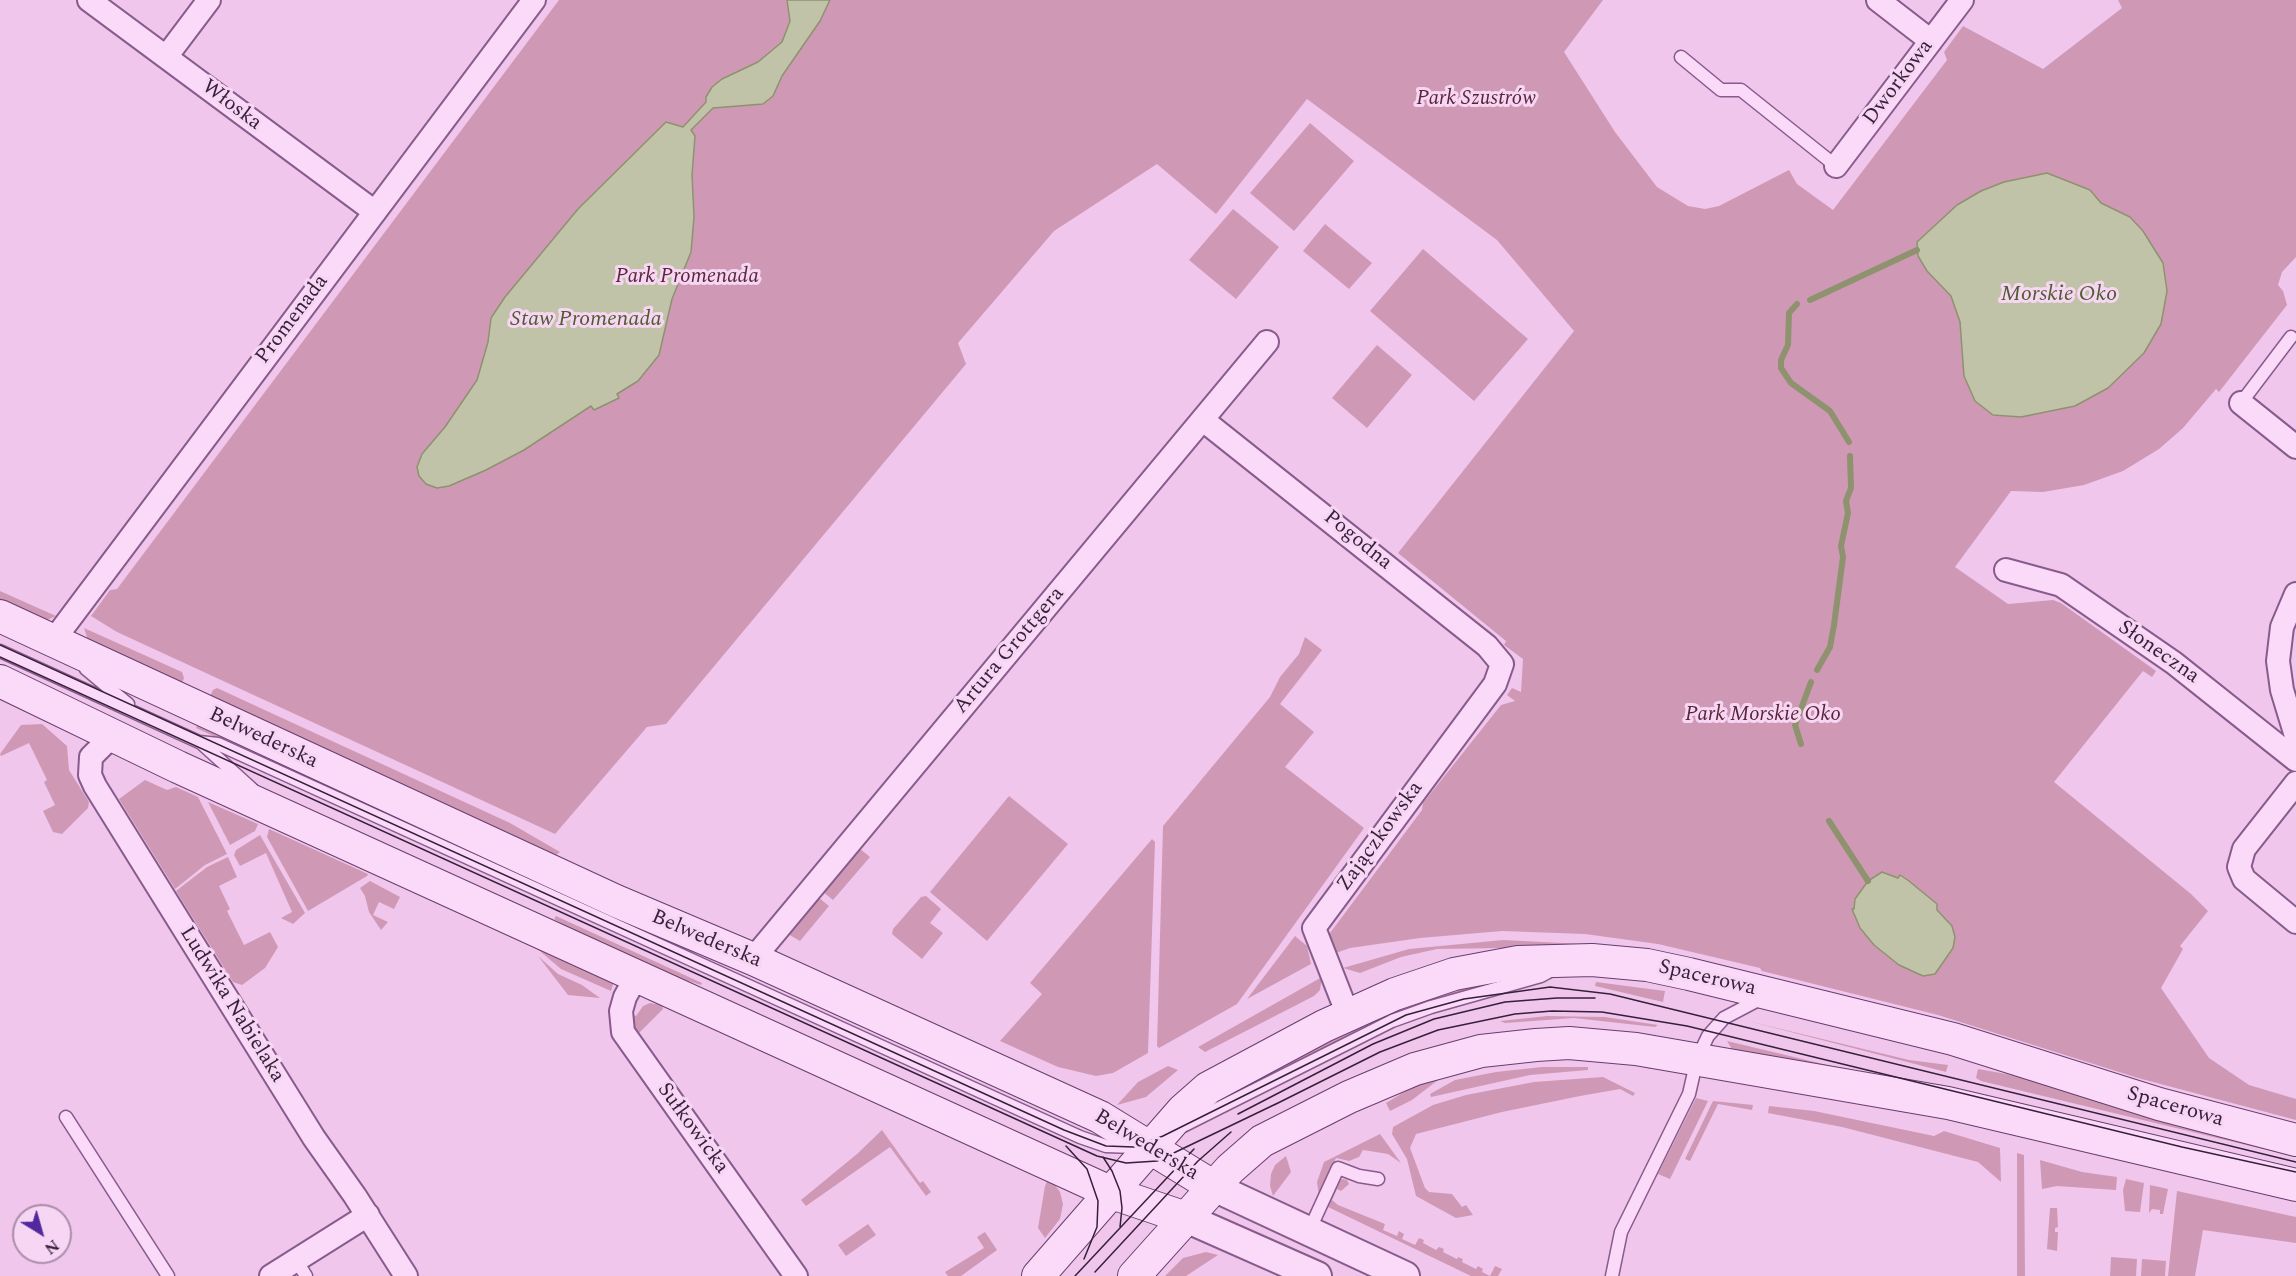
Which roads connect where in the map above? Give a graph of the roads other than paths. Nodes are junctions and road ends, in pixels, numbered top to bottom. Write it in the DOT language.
graph roads {
  1 [pos="88,0"];
  2 [pos="209,0"];
  3 [pos="534,0"];
  4 [pos="1878,0"];
  5 [pos="1962,0"];
  6 [pos="1931,40"];
  7 [pos="166,57"];
  8 [pos="1681,57"];
  9 [pos="1836,166"];
  10 [pos="375,212"];
  11 [pos="2291,337"];
  12 [pos="1267,342"];
  13 [pos="2241,403"];
  14 [pos="1203,420"];
  15 [pos="2296,447"];
  16 [pos="2006,570"];
  17 [pos="2296,594"];
  18 [pos="0,616"];
  19 [pos="53,641"];
  20 [pos="0,651"];
  21 [pos="1502,670"];
  22 [pos="0,681"];
  23 [pos="140,715"];
  24 [pos="2296,736"];
  25 [pos="118,738"];
  26 [pos="199,742"];
  27 [pos="2296,760"];
  28 [pos="2296,783"];
  29 [pos="280,813"];
  30 [pos="2296,922"];
  31 [pos="753,959"];
  32 [pos="1571,959"];
  33 [pos="642,978"];
  34 [pos="1771,993"];
  35 [pos="1348,1015"];
  36 [pos="1697,1059"];
  37 [pos="66,1117"];
  38 [pos="2296,1140"];
  39 [pos="1151,1143"];
  40 [pos="1378,1179"];
  41 [pos="2296,1185"];
  42 [pos="1214,1186"];
  43 [pos="1112,1192"];
  44 [pos="368,1215"];
  45 [pos="1186,1218"];
  46 [pos="1309,1232"];
  47 [pos="301,1268"];
  48 [pos="168,1276"];
  49 [pos="271,1276"];
  50 [pos="406,1276"];
  51 [pos="796,1276"];
  52 [pos="1038,1276"];
  53 [pos="1134,1276"];
  54 [pos="1317,1276"];
  55 [pos="1405,1276"];
  56 [pos="1612,1276"];
  1 -- 7 [label="street, Włoska"];
  2 -- 7 [label="street"];
  3 -- 10 [label="street, Promenada"];
  4 -- 6 [label="street"];
  5 -- 6 [label="street, Dworkowa"];
  6 -- 9 [label="street, Dworkowa"];
  7 -- 10 [label="street, Włoska"];
  8 -- 9 [label="lane"];
  10 -- 19 [label="street, Promenada"];
  11 -- 13 [label="lane"];
  12 -- 14 [label="street, Artura Grottgera"];
  13 -- 15 [label="street"];
  14 -- 21 [label="street, Pogodna"];
  14 -- 31 [label="street, Artura Grottgera"];
  16 -- 27 [label="street, Słoneczna"];
  17 -- 24 [label="street"];
  18 -- 19 [label="main road, Belwederska"];
  19 -- 23 [label="lane"];
  19 -- 31 [label="main road, Belwederska"];
  20 -- 23 [label="lane"];
  21 -- 35 [label="street, Zajączkowska"];
  22 -- 25 [label="main road, Belwederska"];
  23 -- 26 [label="lane"];
  25 -- 29 [label="main road, Belwederska"];
  25 -- 44 [label="street, Ludwika Nabielaka"];
  26 -- 29 [label="lane"];
  26 -- 39 [label="lane"];
  28 -- 30 [label="street"];
  29 -- 33 [label="main road, Belwederska"];
  31 -- 39 [label="main road, Belwederska"];
  32 -- 34 [label="main road, Spacerowa"];
  32 -- 35 [label="main road, Spacerowa"];
  32 -- 39 [label="lane"];
  33 -- 43 [label="main road, Belwederska"];
  33 -- 51 [label="street, Sułkowicka"];
  34 -- 36 [label="lane"];
  34 -- 38 [label="main road, Spacerowa"];
  35 -- 39 [label="main road, Spacerowa"];
  36 -- 41 [label="main road"];
  36 -- 42 [label="main road"];
  36 -- 56 [label="lane"];
  37 -- 48 [label="lane"];
  39 -- 42 [label="main road, Belwederska"];
  39 -- 43 [label="main road, Spacerowa"];
  40 -- 46 [label="lane"];
  42 -- 45 [label="main road"];
  42 -- 46 [label="street, Belwederska"];
  43 -- 45 [label="main road, Belwederska"];
  43 -- 52 [label="main road, Spacerowa"];
  44 -- 47 [label="street"];
  44 -- 50 [label="street, Ludwika Nabielaka"];
  45 -- 53 [label="main road"];
  45 -- 54 [label="street, Belwederska"];
  46 -- 55 [label="street, Belwederska"];
  47 -- 49 [label="street"];
}
